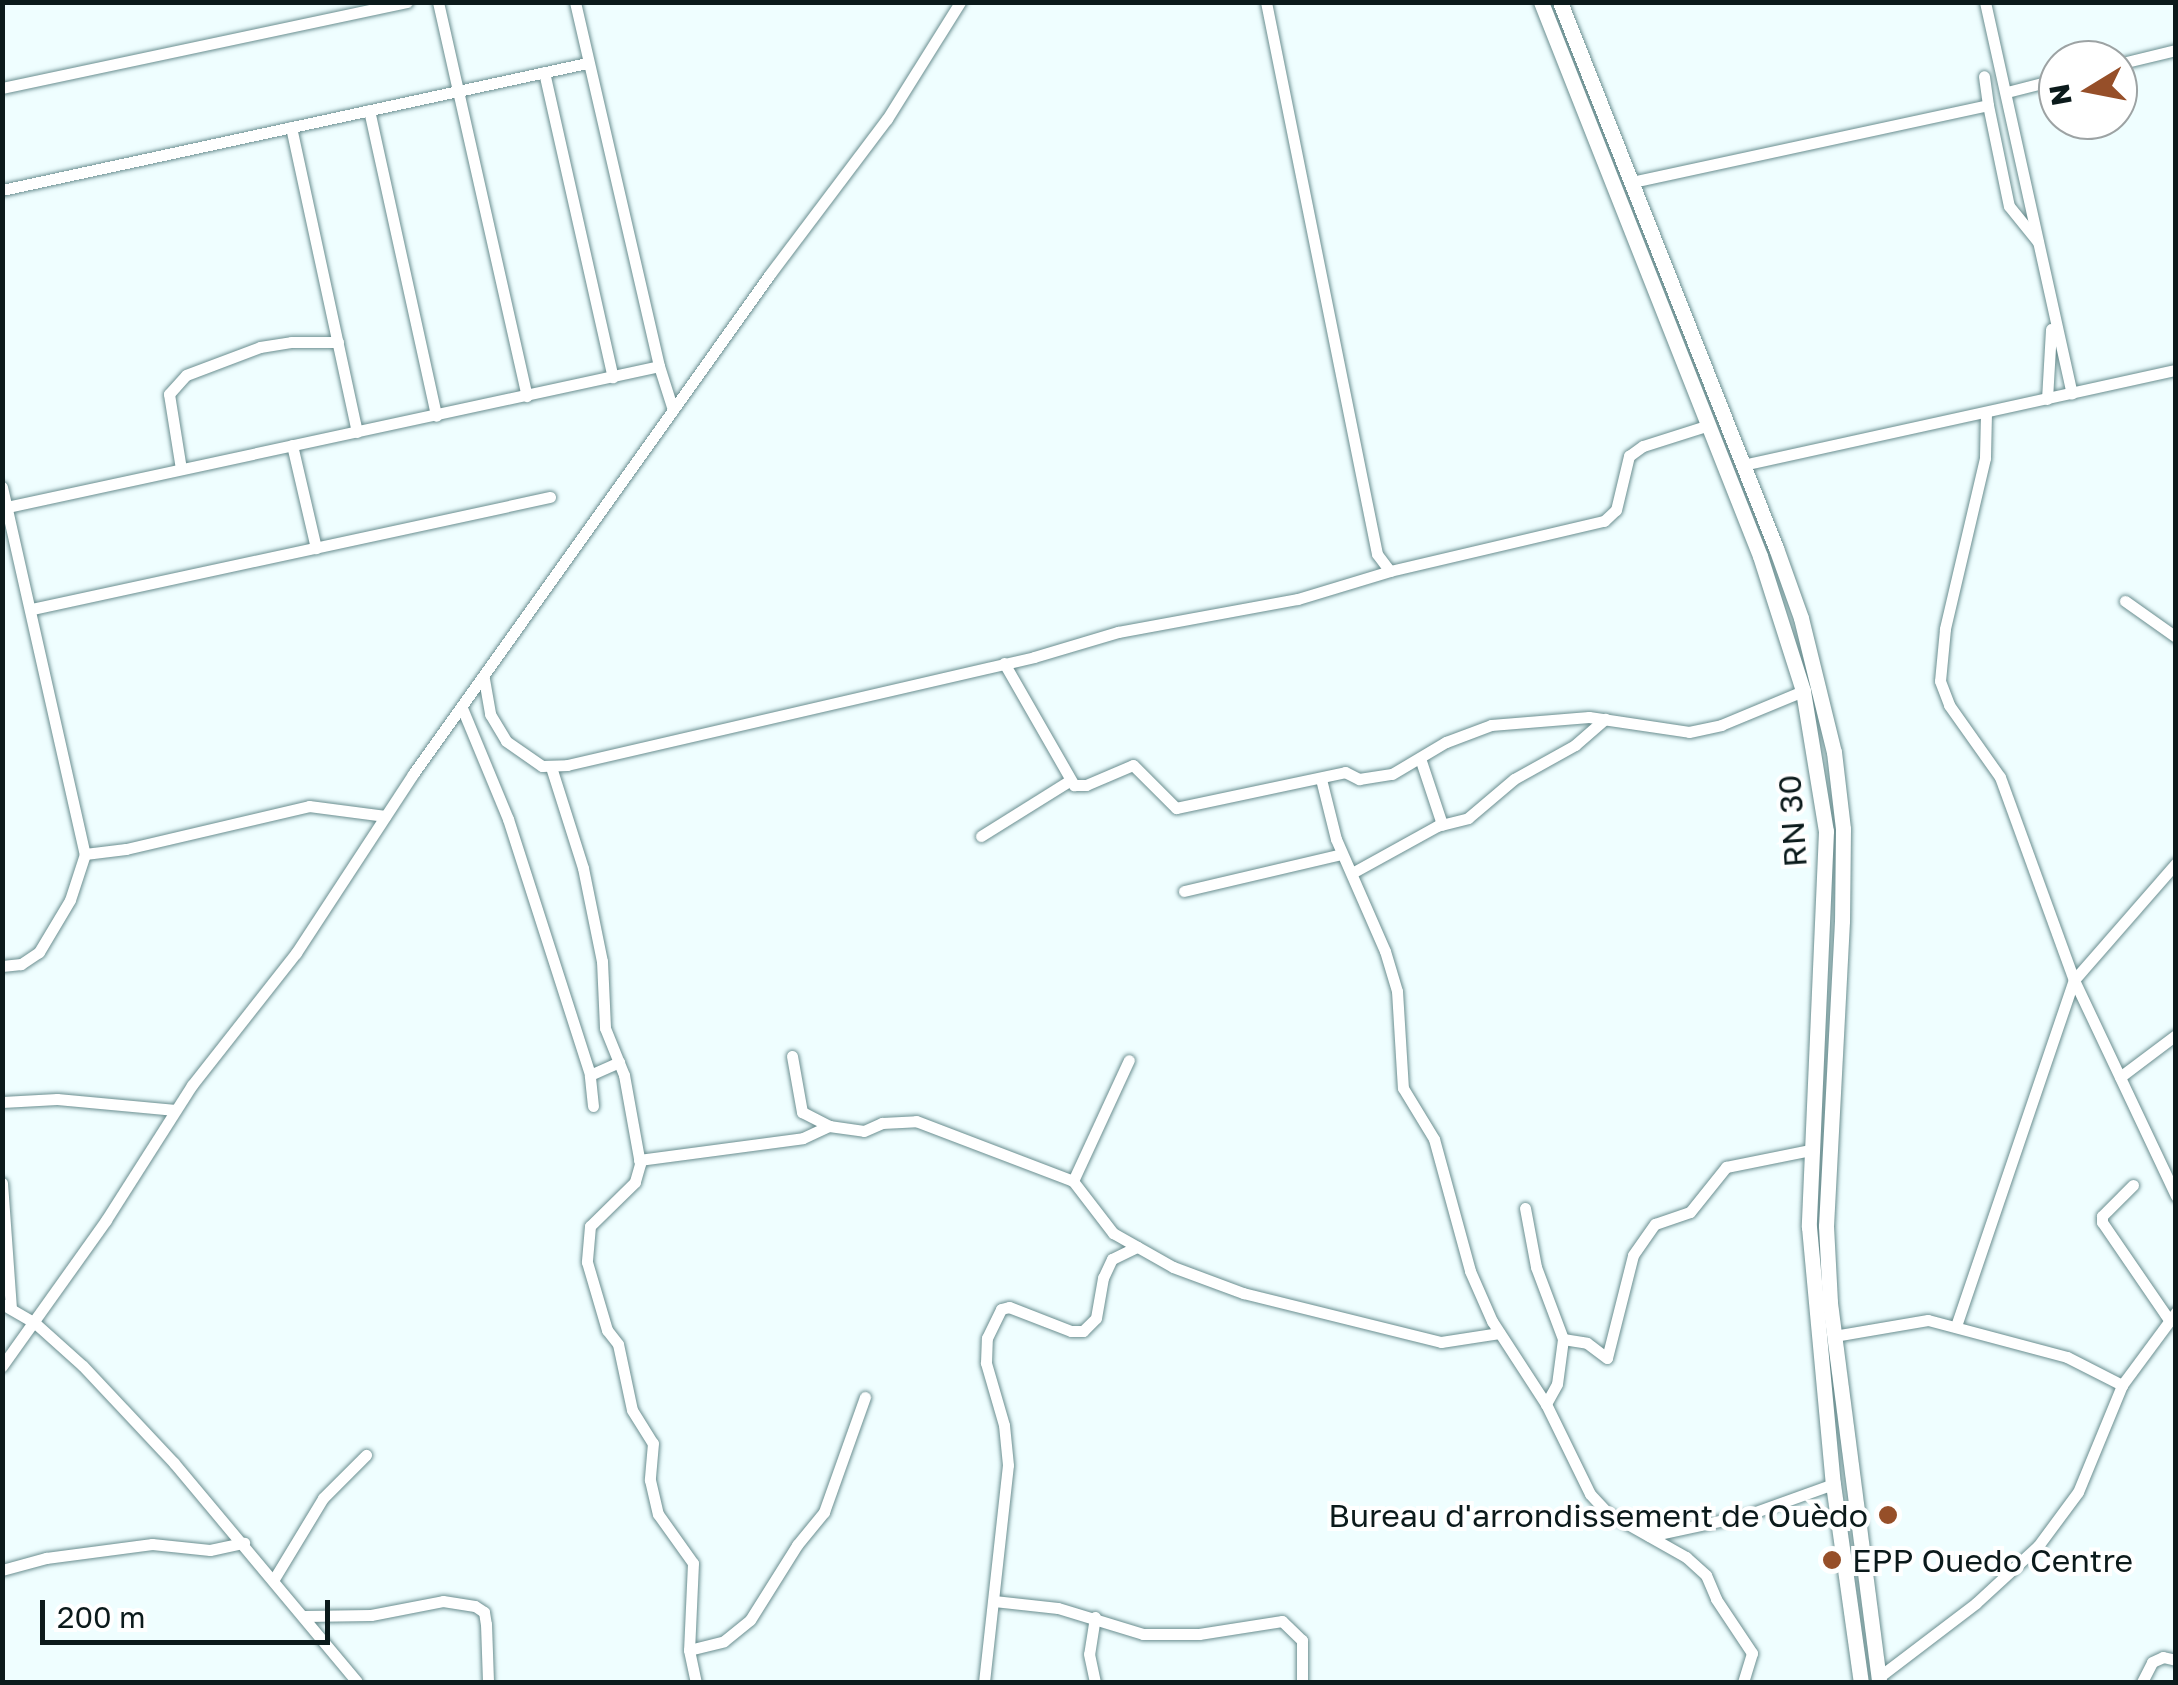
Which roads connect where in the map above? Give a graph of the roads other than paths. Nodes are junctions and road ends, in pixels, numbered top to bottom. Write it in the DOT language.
graph roads {
  1 [pos="407,2"];
  2 [pos="438,2"];
  3 [pos="575,2"];
  4 [pos="960,2"];
  5 [pos="1266,2"];
  6 [pos="1541,2"];
  7 [pos="1560,2"];
  8 [pos="1984,2"];
  9 [pos="2176,50"];
  10 [pos="2138,59"];
  11 [pos="587,63"];
  12 [pos="544,72"];
  13 [pos="1984,76"];
  14 [pos="2038,84"];
  15 [pos="2,88"];
  16 [pos="458,91"];
  17 [pos="2007,92"];
  18 [pos="1988,105"];
  19 [pos="369,110"];
  20 [pos="291,128"];
  21 [pos="1632,182"];
  22 [pos="2,190"];
  23 [pos="2039,243"];
  24 [pos="2051,310"];
  25 [pos="338,342"];
  26 [pos="659,366"];
  27 [pos="2176,370"];
  28 [pos="612,376"];
  29 [pos="2072,393"];
  30 [pos="528,396"];
  31 [pos="2047,399"];
  32 [pos="673,410"];
  33 [pos="1986,413"];
  34 [pos="436,416"];
  35 [pos="1706,426"];
  36 [pos="357,432"];
  37 [pos="292,445"];
  38 [pos="1743,465"];
  39 [pos="182,469"];
  40 [pos="2,486"];
  41 [pos="550,497"];
  42 [pos="7,506"];
  43 [pos="316,548"];
  44 [pos="1390,571"];
  45 [pos="2125,601"];
  46 [pos="32,609"];
  47 [pos="2176,638"];
  48 [pos="1004,663"];
  49 [pos="484,678"];
  50 [pos="1804,691"];
  51 [pos="462,708"];
  52 [pos="490,714"];
  53 [pos="1605,719"];
  54 [pos="482,749"];
  55 [pos="1420,758"];
  56 [pos="551,768"];
  57 [pos="1321,779"];
  58 [pos="1070,782"];
  59 [pos="385,816"];
  60 [pos="1442,824"];
  61 [pos="981,836"];
  62 [pos="84,854"];
  63 [pos="1342,854"];
  64 [pos="2176,862"];
  65 [pos="1352,873"];
  66 [pos="1184,891"];
  67 [pos="2,966"];
  68 [pos="2074,980"];
  69 [pos="2176,1036"];
  70 [pos="792,1056"];
  71 [pos="1129,1060"];
  72 [pos="619,1062"];
  73 [pos="590,1075"];
  74 [pos="2120,1077"];
  75 [pos="2,1102"];
  76 [pos="593,1106"];
  77 [pos="175,1110"];
  78 [pos="829,1126"];
  79 [pos="1810,1150"];
  80 [pos="639,1160"];
  81 [pos="1073,1181"];
  82 [pos="2,1183"];
  83 [pos="2132,1185"];
  84 [pos="2176,1196"];
  85 [pos="1525,1208"];
  86 [pos="1137,1246"];
  87 [pos="7,1307"];
  88 [pos="2172,1316"];
  89 [pos="35,1323"];
  90 [pos="1956,1326"];
  91 [pos="1498,1333"];
  92 [pos="1834,1336"];
  93 [pos="1563,1339"];
  94 [pos="2,1366"];
  95 [pos="2122,1385"];
  96 [pos="866,1398"];
  97 [pos="1546,1404"];
  98 [pos="366,1456"];
  99 [pos="1833,1484"];
  100 [pos="1649,1536"];
  101 [pos="244,1543"];
  102 [pos="2,1570"];
  103 [pos="274,1580"];
  104 [pos="994,1601"];
  105 [pos="306,1616"];
  106 [pos="1094,1617"];
  107 [pos="689,1650"];
  108 [pos="2176,1660"];
  109 [pos="1879,1680"];
  110 [pos="357,1682"];
  111 [pos="488,1682"];
  112 [pos="696,1682"];
  113 [pos="984,1682"];
  114 [pos="1095,1682"];
  115 [pos="1302,1682"];
  116 [pos="1743,1682"];
  117 [pos="1861,1682"];
  118 [pos="2142,1682"];
  1 -- 15 [label="street"];
  2 -- 16 [label="street"];
  3 -- 11 [label="street"];
  4 -- 32 [label="street"];
  5 -- 44 [label="street"];
  6 -- 35 [label="main road, RN 30 / RN 30"];
  7 -- 21 [label="main road, RN 30"];
  8 -- 17 [label="street"];
  9 -- 10 [label="street"];
  11 -- 12 [label="street"];
  11 -- 26 [label="street"];
  12 -- 16 [label="street"];
  12 -- 28 [label="street"];
  13 -- 18 [label="street"];
  14 -- 17 [label="street"];
  16 -- 19 [label="street"];
  16 -- 30 [label="street"];
  17 -- 23 [label="street"];
  18 -- 21 [label="street"];
  18 -- 23 [label="street"];
  19 -- 20 [label="street"];
  19 -- 34 [label="street"];
  20 -- 22 [label="street"];
  20 -- 25 [label="street"];
  21 -- 38 [label="main road, RN 30"];
  23 -- 24 [label="street"];
  24 -- 29 [label="street"];
  24 -- 31 [label="street"];
  25 -- 36 [label="street"];
  25 -- 39 [label="street"];
  26 -- 28 [label="street"];
  26 -- 32 [label="street"];
  27 -- 29 [label="street"];
  28 -- 30 [label="street"];
  29 -- 31 [label="street"];
  30 -- 34 [label="street"];
  31 -- 33 [label="street"];
  32 -- 49 [label="street"];
  33 -- 38 [label="street"];
  33 -- 68 [label="street"];
  34 -- 36 [label="street"];
  35 -- 44 [label="street"];
  35 -- 50 [label="main road, RN 30 / RN 30"];
  36 -- 37 [label="street"];
  37 -- 39 [label="street"];
  37 -- 43 [label="street"];
  38 -- 92 [label="main road, RN 30"];
  39 -- 42 [label="street"];
  40 -- 42 [label="street"];
  41 -- 43 [label="street"];
  42 -- 46 [label="street"];
  43 -- 46 [label="street"];
  44 -- 48 [label="street"];
  45 -- 47 [label="street"];
  46 -- 62 [label="street"];
  48 -- 56 [label="street"];
  48 -- 58 [label="street"];
  49 -- 51 [label="street"];
  49 -- 52 [label="street"];
  50 -- 53 [label="street"];
  50 -- 79 [label="main road, RN 30 / RN 30"];
  51 -- 54 [label="street"];
  51 -- 59 [label="street"];
  52 -- 54 [label="street"];
  52 -- 56 [label="street"];
  53 -- 55 [label="street"];
  53 -- 60 [label="street"];
  54 -- 73 [label="street"];
  55 -- 57 [label="street"];
  55 -- 60 [label="street"];
  56 -- 72 [label="street"];
  57 -- 58 [label="street"];
  57 -- 63 [label="street"];
  58 -- 61 [label="street"];
  59 -- 62 [label="street"];
  59 -- 77 [label="street"];
  60 -- 65 [label="street"];
  62 -- 67 [label="street"];
  63 -- 65 [label="street"];
  63 -- 66 [label="street"];
  64 -- 68 [label="street"];
  65 -- 91 [label="street"];
  68 -- 74 [label="street"];
  68 -- 90 [label="street"];
  69 -- 74 [label="street"];
  70 -- 78 [label="street"];
  71 -- 81 [label="street"];
  72 -- 73 [label="street"];
  72 -- 80 [label="street"];
  73 -- 76 [label="street"];
  74 -- 84 [label="street"];
  75 -- 77 [label="street"];
  77 -- 89 [label="street"];
  78 -- 80 [label="street"];
  78 -- 81 [label="street"];
  79 -- 93 [label="street"];
  79 -- 99 [label="main road, RN 30 / RN 30"];
  80 -- 107 [label="street"];
  81 -- 86 [label="street"];
  82 -- 87 [label="street"];
  83 -- 88 [label="street"];
  85 -- 93 [label="street"];
  86 -- 91 [label="street"];
  86 -- 104 [label="street"];
  87 -- 89 [label="street"];
  88 -- 95 [label="street"];
  89 -- 94 [label="street"];
  89 -- 101 [label="street"];
  90 -- 92 [label="street"];
  90 -- 95 [label="street"];
  91 -- 97 [label="street"];
  92 -- 109 [label="main road, RN 30"];
  93 -- 97 [label="street"];
  95 -- 109 [label="street"];
  96 -- 107 [label="street"];
  97 -- 100 [label="street"];
  98 -- 103 [label="street"];
  99 -- 100 [label="street"];
  99 -- 117 [label="main road, RN 30 / RN 30"];
  100 -- 116 [label="street"];
  101 -- 102 [label="street"];
  101 -- 103 [label="street"];
  103 -- 105 [label="street"];
  104 -- 106 [label="street"];
  104 -- 113 [label="street"];
  105 -- 110 [label="street"];
  105 -- 111 [label="street"];
  106 -- 114 [label="street"];
  106 -- 115 [label="street"];
  107 -- 112 [label="street"];
  108 -- 118 [label="street"];
}
